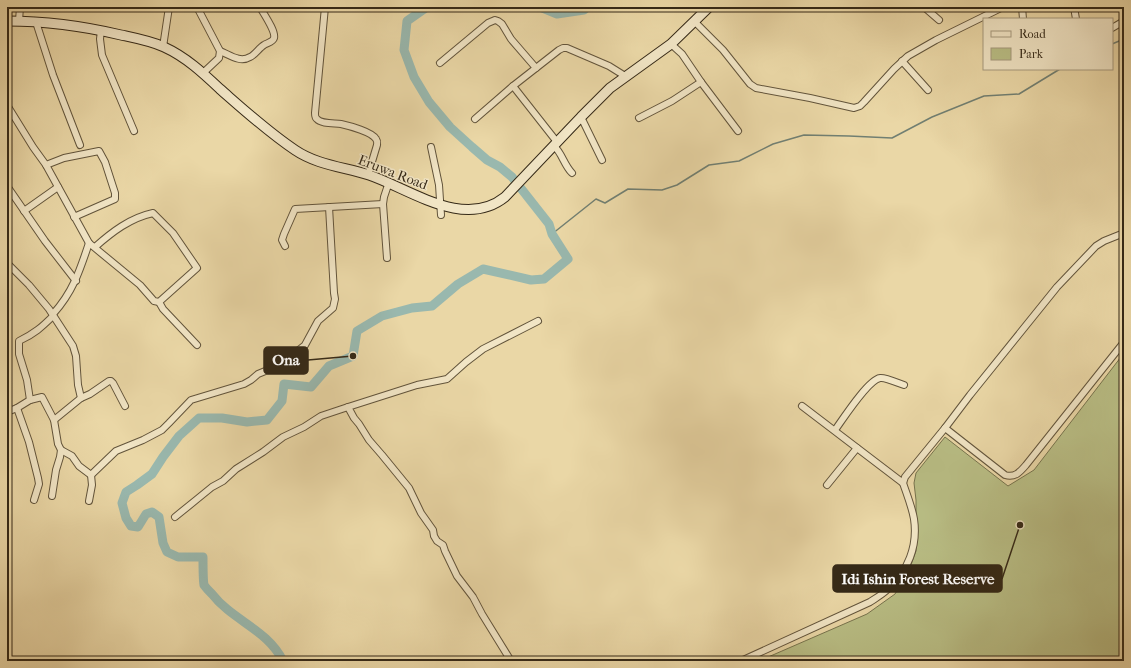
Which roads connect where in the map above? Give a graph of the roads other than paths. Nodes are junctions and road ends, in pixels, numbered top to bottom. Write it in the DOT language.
graph roads {
  1 [pos="20,7"];
  2 [pos="169,7"];
  3 [pos="197,7"];
  4 [pos="260,7"];
  5 [pos="325,7"];
  6 [pos="709,7"];
  7 [pos="924,7"];
  8 [pos="1003,7"];
  9 [pos="1022,7"];
  10 [pos="1074,7"];
  11 [pos="1023,18"];
  12 [pos="1076,18"];
  13 [pos="7,20"];
  14 [pos="939,20"];
  15 [pos="19,21"];
  16 [pos="694,21"];
  17 [pos="1124,21"];
  18 [pos="36,22"];
  19 [pos="1113,27"];
  20 [pos="101,30"];
  21 [pos="671,44"];
  22 [pos="163,47"];
  23 [pos="220,51"];
  24 [pos="902,61"];
  25 [pos="440,63"];
  26 [pos="536,68"];
  27 [pos="203,73"];
  28 [pos="625,76"];
  29 [pos="701,82"];
  30 [pos="514,86"];
  31 [pos="928,90"];
  32 [pos="7,105"];
  33 [pos="581,117"];
  34 [pos="639,118"];
  35 [pos="475,119"];
  36 [pos="134,131"];
  37 [pos="738,132"];
  38 [pos="556,144"];
  39 [pos="80,145"];
  40 [pos="431,147"];
  41 [pos="602,160"];
  42 [pos="46,165"];
  43 [pos="572,173"];
  44 [pos="368,175"];
  45 [pos="389,182"];
  46 [pos="7,186"];
  47 [pos="58,187"];
  48 [pos="383,204"];
  49 [pos="440,204"];
  50 [pos="329,207"];
  51 [pos="24,210"];
  52 [pos="441,215"];
  53 [pos="74,217"];
  54 [pos="1124,233"];
  55 [pos="89,243"];
  56 [pos="284,246"];
  57 [pos="95,247"];
  58 [pos="387,258"];
  59 [pos="7,263"];
  60 [pos="76,280"];
  61 [pos="158,302"];
  62 [pos="55,313"];
  63 [pos="538,321"];
  64 [pos="1124,342"];
  65 [pos="197,345"];
  66 [pos="904,385"];
  67 [pos="81,398"];
  68 [pos="30,400"];
  69 [pos="125,406"];
  70 [pos="802,406"];
  71 [pos="348,407"];
  72 [pos="17,408"];
  73 [pos="7,412"];
  74 [pos="54,420"];
  75 [pos="945,428"];
  76 [pos="835,430"];
  77 [pos="857,448"];
  78 [pos="61,450"];
  79 [pos="91,475"];
  80 [pos="903,483"];
  81 [pos="827,485"];
  82 [pos="52,496"];
  83 [pos="34,500"];
  84 [pos="89,501"];
  85 [pos="175,517"];
  86 [pos="511,661"];
  87 [pos="741,661"];
  1 -- 15 [label="street"];
  2 -- 22 [label="street"];
  3 -- 23 [label="street"];
  4 -- 23 [label="street"];
  5 -- 44 [label="street"];
  6 -- 16 [label="main road, Eruwa Road"];
  7 -- 14 [label="street"];
  8 -- 24 [label="street"];
  9 -- 11 [label="street"];
  10 -- 12 [label="street"];
  13 -- 15 [label="main road, Eruwa Road"];
  15 -- 18 [label="main road, Eruwa Road"];
  16 -- 21 [label="main road, Eruwa Road"];
  16 -- 24 [label="street"];
  17 -- 19 [label="street"];
  18 -- 20 [label="main road, Eruwa Road"];
  18 -- 39 [label="street"];
  20 -- 22 [label="main road, Eruwa Road"];
  20 -- 36 [label="street"];
  21 -- 28 [label="main road, Eruwa Road"];
  21 -- 29 [label="street"];
  22 -- 27 [label="main road, Eruwa Road"];
  23 -- 27 [label="street"];
  24 -- 31 [label="street"];
  25 -- 26 [label="street"];
  26 -- 28 [label="street"];
  26 -- 30 [label="street"];
  27 -- 44 [label="main road, Eruwa Road"];
  28 -- 33 [label="main road, Eruwa Road"];
  29 -- 34 [label="street"];
  29 -- 37 [label="street"];
  30 -- 35 [label="street"];
  30 -- 38 [label="street"];
  32 -- 42 [label="street"];
  33 -- 38 [label="main road, Eruwa Road"];
  33 -- 41 [label="street"];
  38 -- 43 [label="street"];
  38 -- 49 [label="main road, Eruwa Road"];
  40 -- 49 [label="street"];
  42 -- 47 [label="street"];
  42 -- 53 [label="street"];
  44 -- 45 [label="main road, Eruwa Road"];
  45 -- 48 [label="street"];
  45 -- 49 [label="main road, Eruwa Road"];
  46 -- 51 [label="street"];
  47 -- 51 [label="street"];
  47 -- 53 [label="street"];
  48 -- 50 [label="street"];
  48 -- 58 [label="street"];
  49 -- 52 [label="street"];
  50 -- 56 [label="street"];
  50 -- 79 [label="street"];
  51 -- 60 [label="street"];
  53 -- 55 [label="street"];
  54 -- 75 [label="street"];
  55 -- 57 [label="street"];
  55 -- 60 [label="street"];
  57 -- 61 [label="street"];
  57 -- 61 [label="street"];
  59 -- 62 [label="street"];
  60 -- 62 [label="street"];
  61 -- 65 [label="street"];
  62 -- 67 [label="street"];
  62 -- 68 [label="street"];
  63 -- 71 [label="street"];
  64 -- 75 [label="street"];
  66 -- 76 [label="street"];
  67 -- 69 [label="street"];
  67 -- 74 [label="street"];
  68 -- 72 [label="street"];
  68 -- 74 [label="street"];
  70 -- 76 [label="street"];
  71 -- 85 [label="street"];
  71 -- 86 [label="street"];
  72 -- 73 [label="street"];
  72 -- 83 [label="street"];
  74 -- 78 [label="street"];
  75 -- 80 [label="street"];
  76 -- 77 [label="street"];
  77 -- 80 [label="street"];
  77 -- 81 [label="street"];
  78 -- 79 [label="street"];
  78 -- 82 [label="street"];
  79 -- 84 [label="street"];
  80 -- 87 [label="street"];
}
